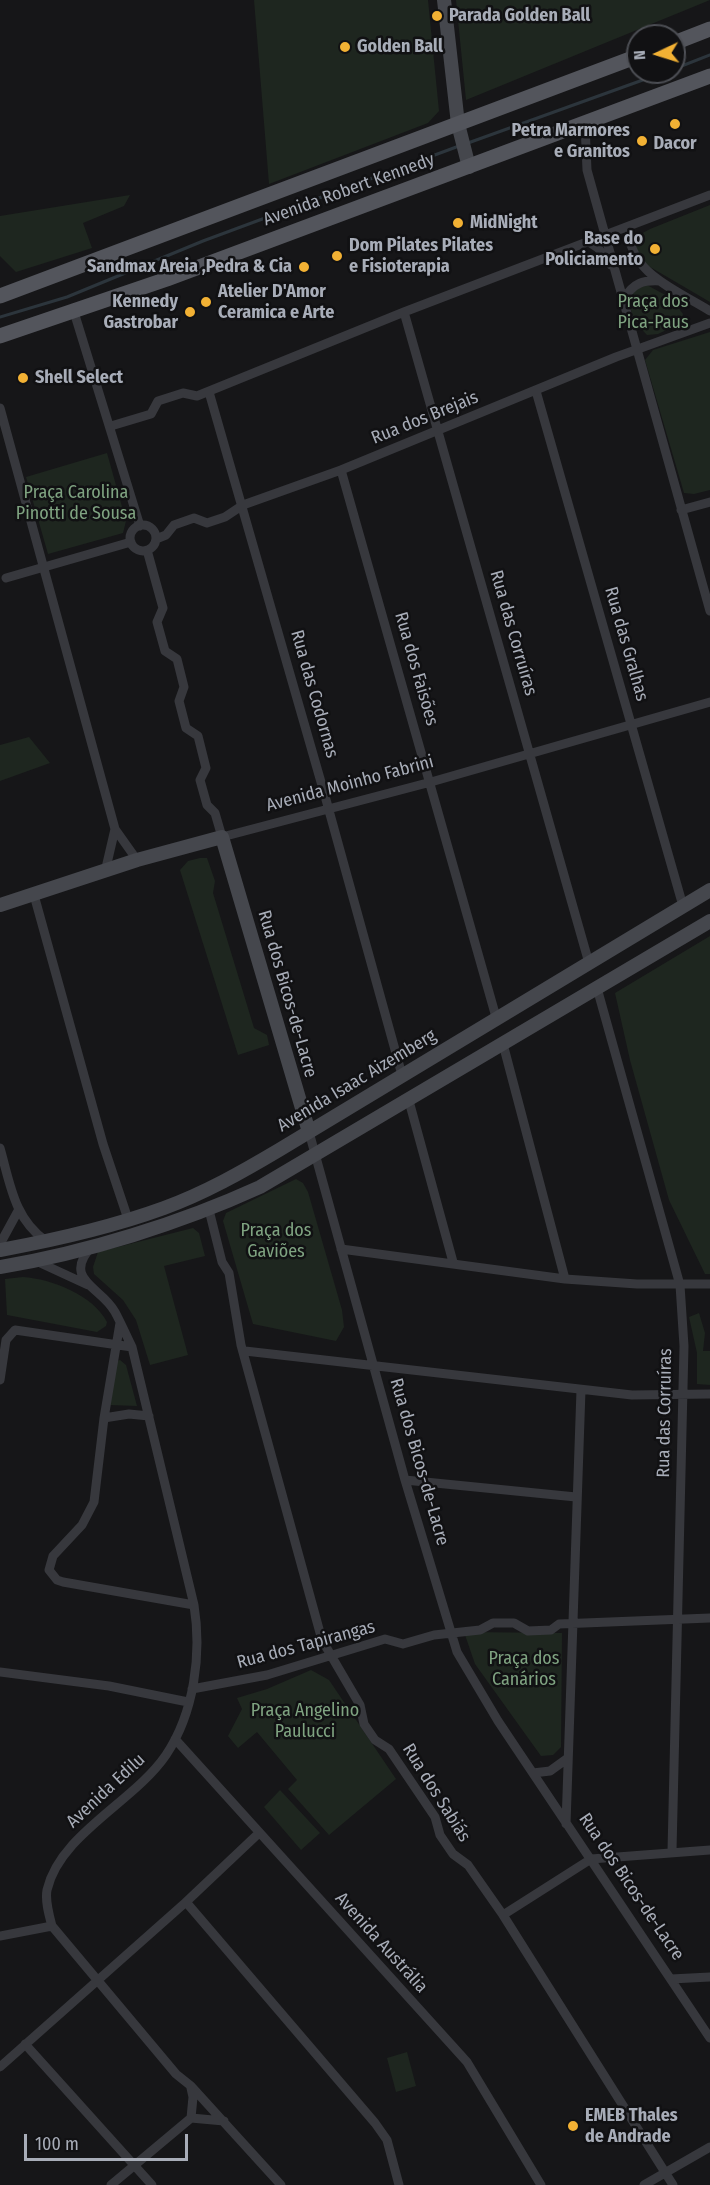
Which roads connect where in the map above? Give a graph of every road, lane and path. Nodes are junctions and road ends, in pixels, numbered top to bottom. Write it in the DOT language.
graph roads {
  1 [pos="444,0"];
  2 [pos="710,29"];
  3 [pos="686,38"];
  4 [pos="626,61"];
  5 [pos="710,76"];
  6 [pos="585,124"];
  7 [pos="459,130"];
  8 [pos="468,162"];
  9 [pos="710,195"];
  10 [pos="628,227"];
  11 [pos="606,236"];
  12 [pos="589,243"];
  13 [pos="618,277"];
  14 [pos="660,281"];
  15 [pos="0,296"];
  16 [pos="624,299"];
  17 [pos="710,311"];
  18 [pos="74,312"];
  19 [pos="404,312"];
  20 [pos="710,323"];
  21 [pos="0,336"];
  22 [pos="637,349"];
  23 [pos="536,391"];
  24 [pos="208,392"];
  25 [pos="0,408"];
  26 [pos="111,426"];
  27 [pos="439,430"];
  28 [pos="341,470"];
  29 [pos="710,502"];
  30 [pos="243,505"];
  31 [pos="681,510"];
  32 [pos="140,526"];
  33 [pos="156,538"];
  34 [pos="131,542"];
  35 [pos="147,550"];
  36 [pos="44,565"];
  37 [pos="2,579"];
  38 [pos="710,611"];
  39 [pos="710,702"];
  40 [pos="631,723"];
  41 [pos="530,753"];
  42 [pos="431,782"];
  43 [pos="329,809"];
  44 [pos="115,829"];
  45 [pos="222,837"];
  46 [pos="137,860"];
  47 [pos="105,872"];
  48 [pos="710,890"];
  49 [pos="34,895"];
  50 [pos="0,905"];
  51 [pos="684,906"];
  52 [pos="710,921"];
  53 [pos="589,963"];
  54 [pos="597,988"];
  55 [pos="496,1017"];
  56 [pos="503,1044"];
  57 [pos="402,1075"];
  58 [pos="409,1101"];
  59 [pos="309,1132"];
  60 [pos="0,1148"];
  61 [pos="316,1156"];
  62 [pos="254,1165"];
  63 [pos="260,1187"];
  64 [pos="209,1210"];
  65 [pos="18,1211"];
  66 [pos="128,1219"];
  67 [pos="46,1242"];
  68 [pos="0,1244"];
  69 [pos="94,1244"];
  70 [pos="341,1249"];
  71 [pos="0,1250"];
  72 [pos="36,1261"];
  73 [pos="453,1262"];
  74 [pos="0,1267"];
  75 [pos="565,1279"];
  76 [pos="710,1284"];
  77 [pos="88,1285"];
  78 [pos="680,1285"];
  79 [pos="120,1323"];
  80 [pos="115,1346"];
  81 [pos="132,1347"];
  82 [pos="245,1351"];
  83 [pos="372,1365"];
  84 [pos="0,1380"];
  85 [pos="581,1390"];
  86 [pos="710,1394"];
  87 [pos="682,1396"];
  88 [pos="149,1416"];
  89 [pos="104,1418"];
  90 [pos="405,1480"];
  91 [pos="576,1497"];
  92 [pos="194,1605"];
  93 [pos="710,1618"];
  94 [pos="676,1619"];
  95 [pos="573,1623"];
  96 [pos="449,1633"];
  97 [pos="331,1655"];
  98 [pos="0,1672"];
  99 [pos="192,1689"];
  100 [pos="188,1702"];
  101 [pos="175,1739"];
  102 [pos="568,1758"];
  103 [pos="533,1773"];
  104 [pos="566,1824"];
  105 [pos="259,1833"];
  106 [pos="710,1850"];
  107 [pos="672,1851"];
  108 [pos="591,1859"];
  109 [pos="186,1902"];
  110 [pos="503,1915"];
  111 [pos="52,1926"];
  112 [pos="0,1936"];
  113 [pos="710,1977"];
  114 [pos="671,1978"];
  115 [pos="96,1980"];
  116 [pos="710,2038"];
  117 [pos="26,2044"];
  118 [pos="0,2067"];
  119 [pos="191,2086"];
  120 [pos="191,2118"];
  121 [pos="224,2121"];
  122 [pos="710,2147"];
  123 [pos="134,2165"];
  124 [pos="666,2172"];
  125 [pos="111,2185"];
  126 [pos="152,2185"];
  127 [pos="281,2185"];
  128 [pos="399,2185"];
  129 [pos="541,2185"];
  130 [pos="644,2185"];
  131 [pos="673,2185"];
  1 -- 7 [label="street"];
  2 -- 3 [label="main road"];
  4 -- 7 [label="main road, Avenida Robert Kennedy"];
  5 -- 6 [label="main road, Avenida Robert Kennedy"];
  6 -- 8 [label="main road, Avenida Robert Kennedy"];
  6 -- 11 [label="street"];
  7 -- 8 [label="street"];
  7 -- 15 [label="main road, Avenida Robert Kennedy"];
  8 -- 18 [label="main road, Avenida Robert Kennedy"];
  9 -- 10 [label="street"];
  10 -- 11 [label="street"];
  10 -- 14 [label="street"];
  11 -- 12 [label="street"];
  11 -- 13 [label="street"];
  12 -- 13 [label="street"];
  12 -- 19 [label="street"];
  13 -- 16 [label="street"];
  14 -- 16 [label="street"];
  14 -- 17 [label="street"];
  16 -- 22 [label="street"];
  18 -- 21 [label="main road, Avenida Robert Kennedy"];
  18 -- 26 [label="street"];
  19 -- 24 [label="street"];
  19 -- 27 [label="street, Rua das Corruíras"];
  20 -- 22 [label="street, Rua dos Brejais"];
  22 -- 23 [label="street, Rua dos Brejais"];
  22 -- 31 [label="street"];
  23 -- 27 [label="street, Rua dos Brejais"];
  23 -- 40 [label="street, Rua das Gralhas"];
  24 -- 26 [label="street"];
  24 -- 30 [label="street, Rua das Codornas"];
  25 -- 36 [label="street"];
  26 -- 32 [label="street"];
  27 -- 28 [label="street, Rua dos Brejais"];
  27 -- 41 [label="street, Rua das Corruíras"];
  28 -- 30 [label="street, Rua dos Brejais"];
  28 -- 42 [label="street, Rua dos Faisões"];
  29 -- 31 [label="street"];
  30 -- 33 [label="street, Rua dos Brejais"];
  30 -- 43 [label="street, Rua das Codornas"];
  31 -- 38 [label="street"];
  32 -- 33 [label="street"];
  32 -- 34 [label="street"];
  33 -- 35 [label="street"];
  34 -- 35 [label="street"];
  34 -- 36 [label="street"];
  35 -- 45 [label="street"];
  36 -- 37 [label="street"];
  36 -- 44 [label="street"];
  39 -- 40 [label="street, Avenida Moinho Fabrini"];
  40 -- 41 [label="street, Avenida Moinho Fabrini"];
  40 -- 51 [label="street, Rua das Gralhas"];
  41 -- 42 [label="street, Avenida Moinho Fabrini"];
  41 -- 53 [label="street, Rua das Corruíras"];
  42 -- 43 [label="street, Avenida Moinho Fabrini"];
  42 -- 55 [label="street, Rua dos Faisões"];
  43 -- 45 [label="street, Avenida Moinho Fabrini"];
  43 -- 57 [label="street, Rua das Codornas"];
  44 -- 46 [label="street"];
  44 -- 47 [label="street"];
  45 -- 46 [label="street, Avenida Moinho Fabrini"];
  45 -- 59 [label="street, Rua dos Bicos-de-Lacre"];
  46 -- 47 [label="street, Avenida Moinho Fabrini"];
  47 -- 49 [label="street, Avenida Moinho Fabrini"];
  48 -- 51 [label="street, Avenida Isaac Aizemberg"];
  49 -- 50 [label="street, Avenida Moinho Fabrini"];
  49 -- 66 [label="street"];
  51 -- 53 [label="street, Avenida Isaac Aizemberg"];
  52 -- 54 [label="street"];
  53 -- 55 [label="street, Avenida Isaac Aizemberg"];
  54 -- 56 [label="street"];
  54 -- 78 [label="street, Rua das Corruíras"];
  55 -- 57 [label="street, Avenida Isaac Aizemberg"];
  56 -- 58 [label="street"];
  56 -- 75 [label="street"];
  57 -- 59 [label="street, Avenida Isaac Aizemberg"];
  58 -- 61 [label="street"];
  58 -- 73 [label="street"];
  59 -- 61 [label="street, Rua dos Bicos-de-Lacre"];
  59 -- 62 [label="street, Avenida Isaac Aizemberg"];
  60 -- 65 [label="street"];
  61 -- 63 [label="street"];
  61 -- 70 [label="street, Rua dos Bicos-de-Lacre"];
  62 -- 63 [label="street"];
  62 -- 66 [label="street, Avenida Isaac Aizemberg"];
  63 -- 64 [label="street"];
  64 -- 69 [label="street"];
  64 -- 82 [label="street, Rua dos Sabiás"];
  65 -- 67 [label="street"];
  65 -- 68 [label="street"];
  66 -- 67 [label="street, Avenida Isaac Aizemberg"];
  67 -- 71 [label="street, Avenida Isaac Aizemberg"];
  69 -- 72 [label="street"];
  69 -- 77 [label="street"];
  70 -- 73 [label="street"];
  70 -- 83 [label="street, Rua dos Bicos-de-Lacre"];
  72 -- 74 [label="street"];
  72 -- 77 [label="street, Avenida Edilu"];
  73 -- 75 [label="street"];
  75 -- 78 [label="street"];
  76 -- 78 [label="street"];
  77 -- 79 [label="street, Avenida Edilu"];
  78 -- 87 [label="street, Rua das Corruíras"];
  79 -- 80 [label="street"];
  79 -- 81 [label="street, Avenida Edilu"];
  80 -- 81 [label="street"];
  80 -- 84 [label="street"];
  80 -- 89 [label="street"];
  81 -- 88 [label="street, Avenida Edilu"];
  82 -- 83 [label="street"];
  82 -- 97 [label="street, Rua dos Sabiás"];
  83 -- 85 [label="street"];
  83 -- 90 [label="street, Rua dos Bicos-de-Lacre"];
  85 -- 87 [label="street"];
  85 -- 91 [label="street"];
  86 -- 87 [label="street"];
  87 -- 94 [label="street, Rua das Corruíras"];
  88 -- 89 [label="street"];
  88 -- 92 [label="street, Avenida Edilu"];
  89 -- 92 [label="street"];
  90 -- 91 [label="street"];
  90 -- 96 [label="street, Rua dos Bicos-de-Lacre"];
  91 -- 95 [label="street"];
  92 -- 99 [label="street, Avenida Edilu"];
  93 -- 94 [label="street, Rua dos Tapirangas"];
  94 -- 95 [label="street, Rua dos Tapirangas"];
  94 -- 107 [label="street, Rua das Corruíras"];
  95 -- 96 [label="street, Rua dos Tapirangas"];
  95 -- 102 [label="street"];
  96 -- 97 [label="street, Rua dos Tapirangas"];
  96 -- 103 [label="street, Rua dos Bicos-de-Lacre"];
  97 -- 99 [label="street, Rua dos Tapirangas"];
  97 -- 110 [label="street, Rua dos Sabiás"];
  98 -- 100 [label="street"];
  99 -- 100 [label="street, Avenida Edilu"];
  100 -- 101 [label="street, Avenida Edilu"];
  101 -- 105 [label="street, Avenida Austrália"];
  101 -- 111 [label="street, Avenida Edilu"];
  102 -- 103 [label="street"];
  102 -- 104 [label="street"];
  103 -- 104 [label="street, Rua dos Bicos-de-Lacre"];
  104 -- 108 [label="street, Rua dos Bicos-de-Lacre"];
  105 -- 109 [label="street"];
  105 -- 129 [label="street, Avenida Austrália"];
  106 -- 107 [label="street"];
  107 -- 108 [label="street"];
  108 -- 110 [label="street"];
  108 -- 114 [label="street, Rua dos Bicos-de-Lacre"];
  109 -- 115 [label="street"];
  109 -- 128 [label="street"];
  110 -- 124 [label="street, Rua dos Sabiás"];
  111 -- 112 [label="street"];
  111 -- 115 [label="street"];
  113 -- 114 [label="street"];
  114 -- 116 [label="street, Rua dos Bicos-de-Lacre"];
  115 -- 117 [label="street"];
  115 -- 119 [label="street"];
  117 -- 118 [label="street"];
  117 -- 123 [label="street"];
  119 -- 120 [label="street"];
  119 -- 121 [label="street"];
  120 -- 121 [label="street"];
  120 -- 123 [label="street"];
  121 -- 127 [label="street"];
  122 -- 124 [label="street"];
  123 -- 125 [label="street"];
  123 -- 126 [label="street"];
  124 -- 130 [label="street"];
  124 -- 131 [label="street, Rua dos Sabiás"];
}
